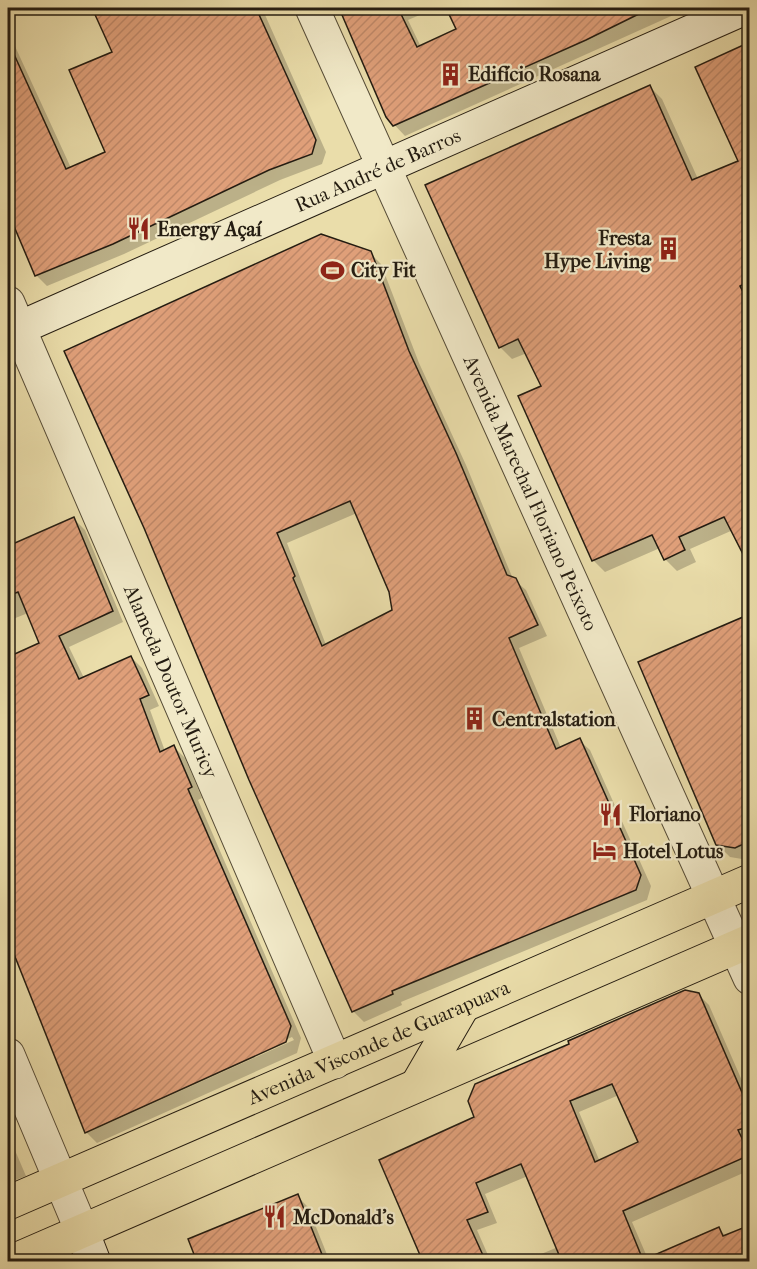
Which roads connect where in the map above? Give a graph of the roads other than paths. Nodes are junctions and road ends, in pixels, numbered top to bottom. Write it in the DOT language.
graph roads {
  1 [pos="312,8"];
  2 [pos="746,8"];
  3 [pos="384,167"];
  4 [pos="11,321"];
  5 [pos="750,882"];
  6 [pos="713,897"];
  7 [pos="742,944"];
  8 [pos="750,978"];
  9 [pos="463,1006"];
  10 [pos="8,1055"];
  11 [pos="335,1062"];
  12 [pos="417,1085"];
  13 [pos="60,1181"];
  14 [pos="8,1203"];
  15 [pos="81,1231"];
  16 [pos="11,1262"];
  17 [pos="94,1262"];
  1 -- 3 [label="street, Avenida Marechal Floriano Peixoto"];
  2 -- 3 [label="street, Rua André de Barros"];
  3 -- 4 [label="street, Rua André de Barros"];
  3 -- 6 [label="street, Avenida Marechal Floriano Peixoto"];
  4 -- 11 [label="street, Alameda Doutor Muricy"];
  5 -- 6 [label="main road, Avenida Visconde de Guarapuava"];
  6 -- 7 [label="street, Avenida Marechal Floriano Peixoto"];
  6 -- 9 [label="main road, Avenida Visconde de Guarapuava"];
  7 -- 8 [label="street, Avenida Marechal Floriano Peixoto"];
  7 -- 12 [label="main road"];
  9 -- 11 [label="main road, Avenida Visconde de Guarapuava"];
  9 -- 12 [label="main road"];
  10 -- 13 [label="street"];
  11 -- 13 [label="main road, Avenida Visconde de Guarapuava"];
  12 -- 15 [label="main road"];
  13 -- 14 [label="main road, Avenida Visconde de Guarapuava"];
  13 -- 15 [label="street"];
  15 -- 16 [label="main road"];
  15 -- 17 [label="street"];
}
